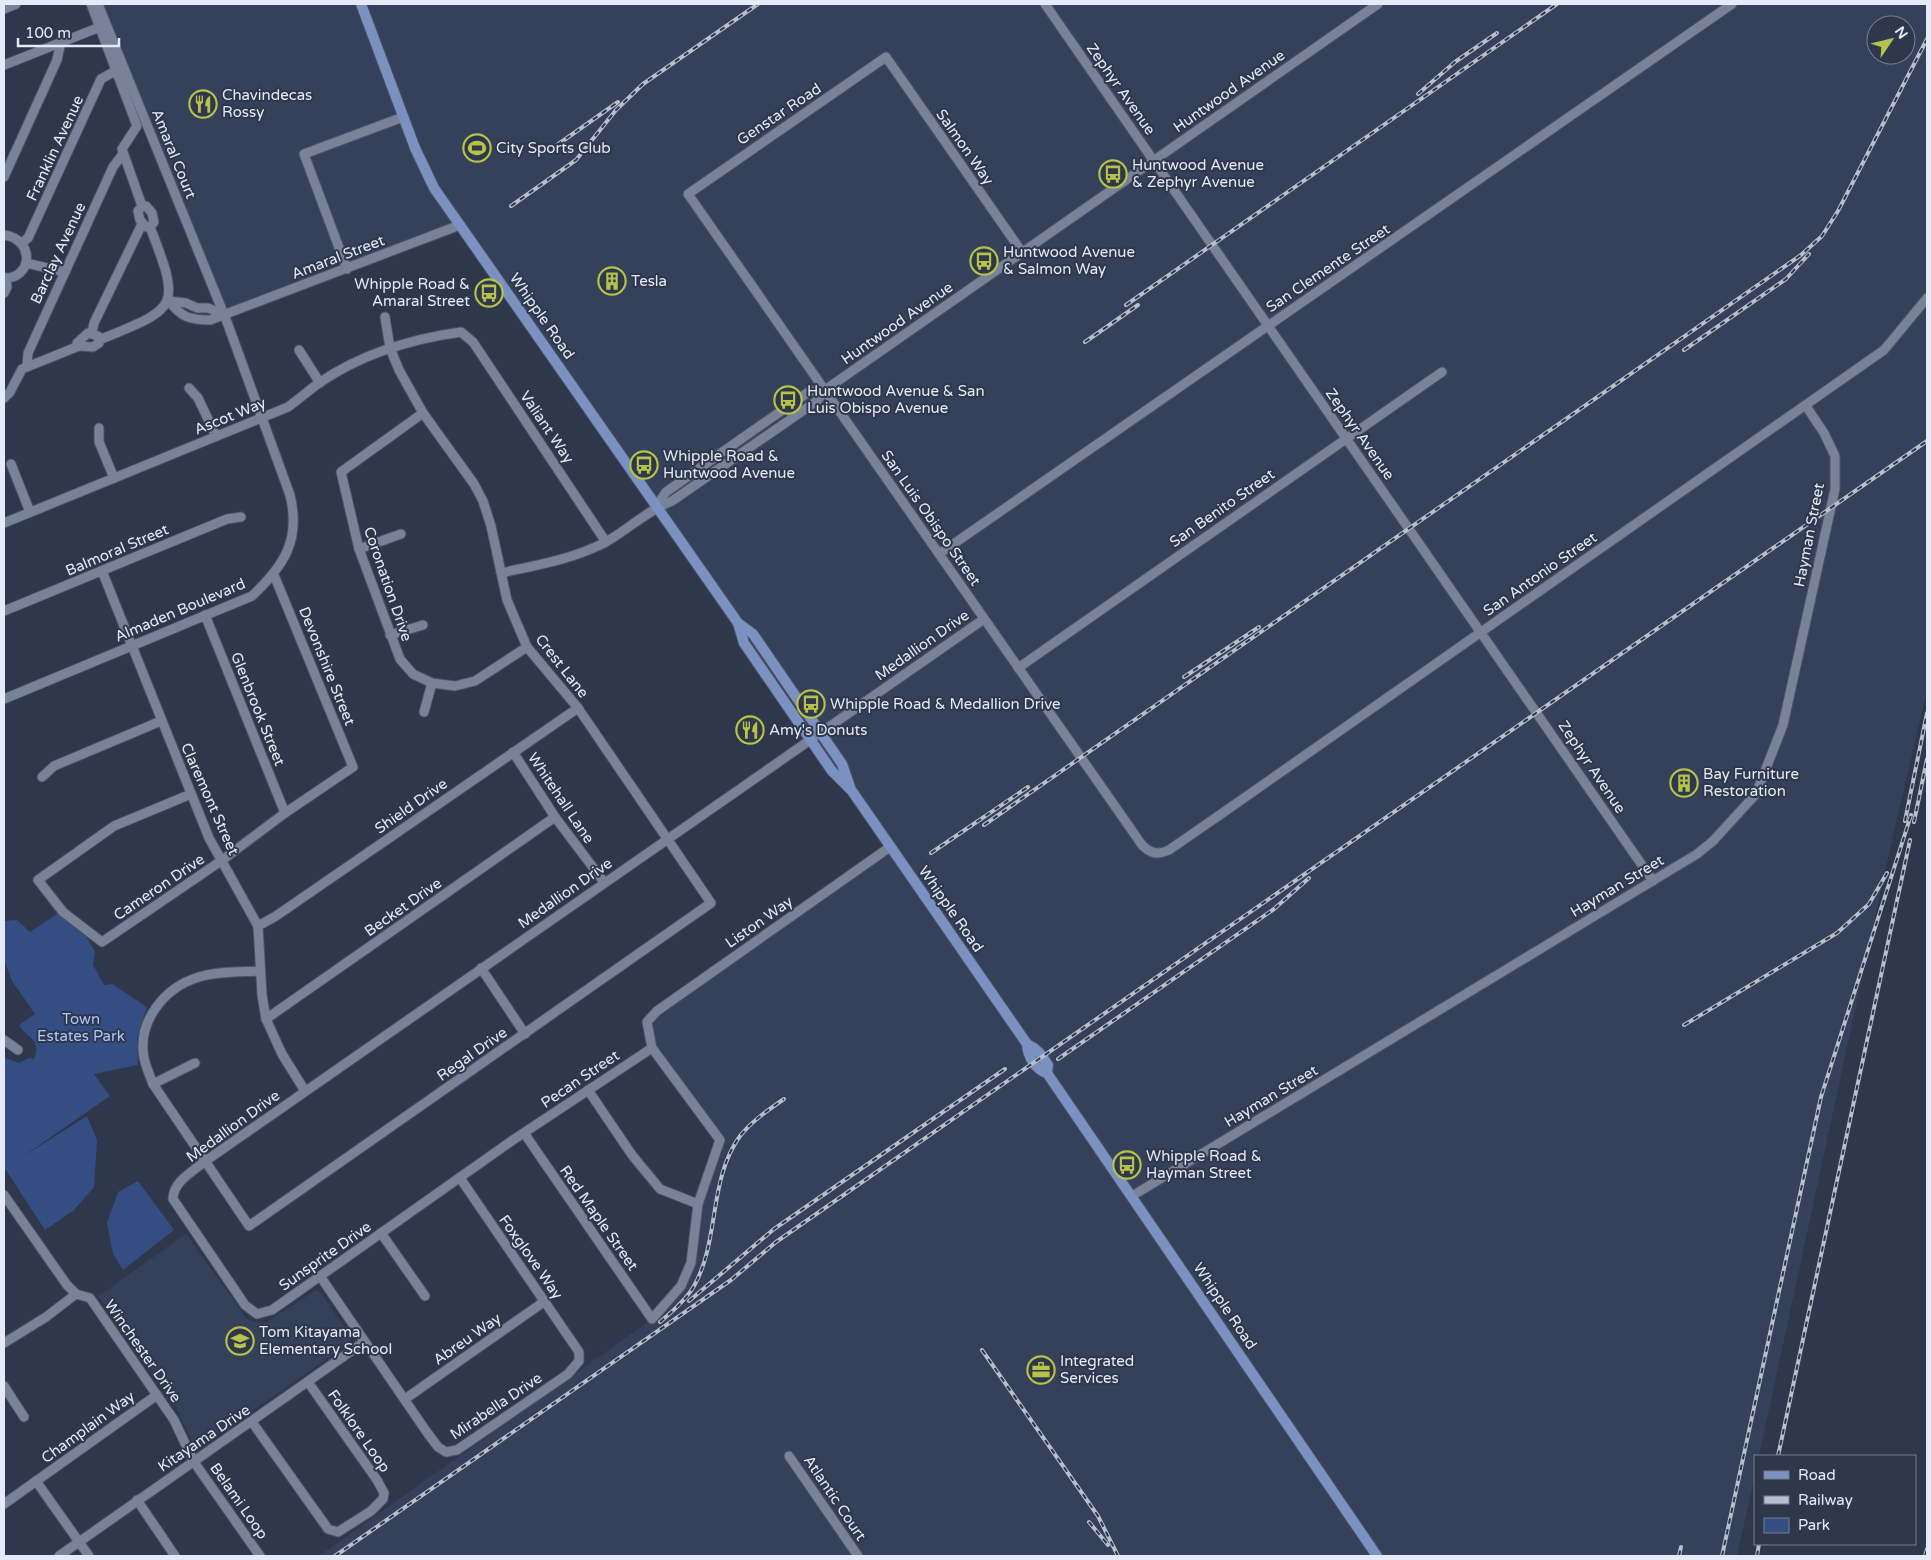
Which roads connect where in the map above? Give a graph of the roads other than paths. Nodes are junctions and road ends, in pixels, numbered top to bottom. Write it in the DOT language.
graph roads {
  1 [pos="16,4"];
  2 [pos="91,4"];
  3 [pos="98,4"];
  4 [pos="362,4"];
  5 [pos="1045,4"];
  6 [pos="1378,4"];
  7 [pos="1732,4"];
  8 [pos="4,9"];
  9 [pos="100,27"];
  10 [pos="61,41"];
  11 [pos="886,57"];
  12 [pos="4,65"];
  13 [pos="117,70"];
  14 [pos="403,117"];
  15 [pos="123,154"];
  16 [pos="1154,160"];
  17 [pos="4,176"];
  18 [pos="688,194"];
  19 [pos="460,225"];
  20 [pos="146,226"];
  21 [pos="4,235"];
  22 [pos="22,243"];
  23 [pos="1022,252"];
  24 [pos="26,263"];
  25 [pos="347,268"];
  26 [pos="65,272"];
  27 [pos="5,278"];
  28 [pos="4,293"];
  29 [pos="1927,298"];
  30 [pos="169,301"];
  31 [pos="225,315"];
  32 [pos="385,317"];
  33 [pos="1268,326"];
  34 [pos="461,332"];
  35 [pos="92,333"];
  36 [pos="99,340"];
  37 [pos="79,346"];
  38 [pos="390,348"];
  39 [pos="299,350"];
  40 [pos="26,366"];
  41 [pos="1442,372"];
  42 [pos="320,383"];
  43 [pos="190,388"];
  44 [pos="825,390"];
  45 [pos="4,398"];
  46 [pos="1806,406"];
  47 [pos="423,413"];
  48 [pos="262,418"];
  49 [pos="99,428"];
  50 [pos="216,436"];
  51 [pos="1346,439"];
  52 [pos="11,464"];
  53 [pos="114,478"];
  54 [pos="656,507"];
  55 [pos="30,512"];
  56 [pos="241,516"];
  57 [pos="4,523"];
  58 [pos="400,534"];
  59 [pos="606,542"];
  60 [pos="358,549"];
  61 [pos="939,554"];
  62 [pos="102,571"];
  63 [pos="501,573"];
  64 [pos="274,575"];
  65 [pos="4,611"];
  66 [pos="205,615"];
  67 [pos="984,619"];
  68 [pos="738,623"];
  69 [pos="423,624"];
  70 [pos="1480,632"];
  71 [pos="390,635"];
  72 [pos="131,646"];
  73 [pos="527,646"];
  74 [pos="1018,668"];
  75 [pos="432,683"];
  76 [pos="4,699"];
  77 [pos="578,708"];
  78 [pos="424,712"];
  79 [pos="161,721"];
  80 [pos="821,733"];
  81 [pos="811,740"];
  82 [pos="513,752"];
  83 [pos="353,767"];
  84 [pos="42,777"];
  85 [pos="852,791"];
  86 [pos="191,794"];
  87 [pos="285,813"];
  88 [pos="555,817"];
  89 [pos="667,838"];
  90 [pos="890,847"];
  91 [pos="1154,854"];
  92 [pos="222,861"];
  93 [pos="1653,881"];
  94 [pos="604,882"];
  95 [pos="710,904"];
  96 [pos="258,926"];
  97 [pos="481,968"];
  98 [pos="260,971"];
  99 [pos="266,1019"];
  100 [pos="525,1034"];
  101 [pos="4,1040"];
  102 [pos="652,1048"];
  103 [pos="18,1050"];
  104 [pos="195,1063"];
  105 [pos="153,1084"];
  106 [pos="588,1090"];
  107 [pos="305,1091"];
  108 [pos="524,1133"];
  109 [pos="204,1162"];
  110 [pos="460,1178"];
  111 [pos="1132,1196"];
  112 [pos="5,1199"];
  113 [pos="172,1199"];
  114 [pos="698,1204"];
  115 [pos="381,1233"];
  116 [pos="320,1276"];
  117 [pos="76,1294"];
  118 [pos="424,1296"];
  119 [pos="545,1301"];
  120 [pos="364,1342"];
  121 [pos="4,1343"];
  122 [pos="580,1352"];
  123 [pos="308,1382"];
  124 [pos="4,1386"];
  125 [pos="157,1395"];
  126 [pos="406,1399"];
  127 [pos="24,1417"];
  128 [pos="252,1422"];
  129 [pos="789,1456"];
  130 [pos="194,1462"];
  131 [pos="36,1482"];
  132 [pos="136,1500"];
  133 [pos="4,1504"];
  134 [pos="80,1542"];
  135 [pos="59,1556"];
  136 [pos="89,1556"];
  137 [pos="175,1556"];
  138 [pos="260,1556"];
  139 [pos="858,1556"];
  140 [pos="1377,1556"];
  1 -- 8 [label="street"];
  2 -- 9 [label="street, Barclay Avenue"];
  3 -- 31 [label="street, Amaral Court"];
  4 -- 14 [label="main road, Whipple Road"];
  5 -- 16 [label="street, Zephyr Avenue"];
  6 -- 16 [label="street, Huntwood Avenue"];
  7 -- 33 [label="street, San Clemente Street"];
  9 -- 10 [label="street"];
  9 -- 13 [label="street, Barclay Avenue"];
  10 -- 12 [label="street"];
  10 -- 17 [label="street"];
  11 -- 18 [label="street, Genstar Road"];
  11 -- 23 [label="street, Salmon Way"];
  13 -- 15 [label="street, Barclay Avenue"];
  13 -- 22 [label="street, Franklin Avenue"];
  14 -- 19 [label="main road, Whipple Road"];
  14 -- 25 [label="street"];
  15 -- 20 [label="street"];
  15 -- 26 [label="street, Barclay Avenue"];
  16 -- 23 [label="street, Huntwood Avenue"];
  16 -- 33 [label="street, Zephyr Avenue"];
  18 -- 44 [label="street, San Luis Obispo Street"];
  19 -- 25 [label="street, Amaral Street"];
  19 -- 54 [label="main road, Whipple Road"];
  20 -- 30 [label="street"];
  20 -- 35 [label="street"];
  21 -- 22 [label="street"];
  22 -- 24 [label="street"];
  23 -- 44 [label="street, Huntwood Avenue"];
  24 -- 26 [label="street"];
  24 -- 27 [label="street"];
  25 -- 31 [label="street, Amaral Street"];
  26 -- 40 [label="street, Barclay Avenue"];
  27 -- 28 [label="street"];
  29 -- 46 [label="street, San Antonio Street"];
  30 -- 31 [label="street, Amaral Street"];
  30 -- 36 [label="street"];
  31 -- 48 [label="street, Almaden Boulevard"];
  32 -- 38 [label="street, Crest Lane"];
  33 -- 51 [label="street, Zephyr Avenue"];
  33 -- 61 [label="street, San Clemente Street"];
  34 -- 38 [label="street, Ascot Way"];
  34 -- 59 [label="street, Valiant Way"];
  35 -- 36 [label="street"];
  35 -- 37 [label="street"];
  36 -- 37 [label="street"];
  37 -- 40 [label="street"];
  38 -- 42 [label="street, Ascot Way"];
  38 -- 47 [label="street, Crest Lane"];
  39 -- 42 [label="street"];
  40 -- 45 [label="street, Barclay Avenue"];
  41 -- 51 [label="street, San Benito Street"];
  42 -- 48 [label="street, Ascot Way"];
  43 -- 50 [label="street"];
  44 -- 54 [label="street, Huntwood Avenue"];
  44 -- 61 [label="street, San Luis Obispo Street"];
  46 -- 70 [label="street, San Antonio Street"];
  46 -- 93 [label="street, Hayman Street"];
  47 -- 60 [label="street, Coronation Drive"];
  47 -- 63 [label="street, Crest Lane"];
  48 -- 50 [label="street, Ascot Way"];
  48 -- 64 [label="street, Almaden Boulevard"];
  49 -- 53 [label="street"];
  50 -- 53 [label="street, Ascot Way"];
  51 -- 70 [label="street, Zephyr Avenue"];
  51 -- 74 [label="street, San Benito Street"];
  52 -- 55 [label="street"];
  53 -- 55 [label="street, Ascot Way"];
  54 -- 59 [label="street, Huntwood Avenue"];
  54 -- 68 [label="main road, Whipple Road"];
  55 -- 57 [label="street, Ascot Way"];
  56 -- 62 [label="street, Balmoral Street"];
  58 -- 60 [label="street"];
  59 -- 63 [label="street, Huntwood Avenue"];
  60 -- 71 [label="street, Coronation Drive"];
  61 -- 67 [label="street, San Luis Obispo Street"];
  62 -- 65 [label="street, Balmoral Street"];
  62 -- 72 [label="street, Claremont Street"];
  63 -- 73 [label="street, Crest Lane"];
  64 -- 66 [label="street, Almaden Boulevard"];
  64 -- 83 [label="street, Devonshire Street"];
  66 -- 72 [label="street, Almaden Boulevard"];
  66 -- 87 [label="street, Glenbrook Street"];
  67 -- 74 [label="street, San Luis Obispo Street"];
  67 -- 80 [label="street, Medallion Drive"];
  68 -- 80 [label="main road, Whipple Road"];
  68 -- 81 [label="main road, Whipple Road"];
  69 -- 71 [label="street"];
  70 -- 91 [label="street, San Antonio Street"];
  70 -- 93 [label="street, Zephyr Avenue"];
  71 -- 75 [label="street, Coronation Drive"];
  72 -- 76 [label="street, Almaden Boulevard"];
  72 -- 79 [label="street, Claremont Street"];
  73 -- 75 [label="street, Coronation Drive"];
  73 -- 77 [label="street, Crest Lane"];
  74 -- 91 [label="street, San Luis Obispo Street"];
  75 -- 78 [label="street"];
  77 -- 82 [label="street, Shield Drive"];
  77 -- 89 [label="street, Crest Lane"];
  79 -- 84 [label="street"];
  79 -- 86 [label="street, Claremont Street"];
  80 -- 81 [label="street, Medallion Drive"];
  80 -- 85 [label="main road, Whipple Road"];
  81 -- 85 [label="main road, Whipple Road"];
  81 -- 89 [label="street, Medallion Drive"];
  82 -- 88 [label="street, Whitehall Lane"];
  82 -- 96 [label="street, Shield Drive"];
  83 -- 87 [label="street, Cameron Drive"];
  85 -- 90 [label="main road, Whipple Road"];
  86 -- 92 [label="street, Claremont Street"];
  86 -- 92 [label="street, Cameron Drive"];
  87 -- 92 [label="street, Cameron Drive"];
  88 -- 94 [label="street, Whitehall Lane"];
  88 -- 99 [label="street, Becket Drive"];
  89 -- 94 [label="street, Medallion Drive"];
  89 -- 95 [label="street, Crest Lane"];
  90 -- 102 [label="street, Liston Way"];
  90 -- 111 [label="main road, Whipple Road"];
  92 -- 96 [label="street, Claremont Street"];
  93 -- 111 [label="street, Hayman Street"];
  94 -- 97 [label="street, Medallion Drive"];
  95 -- 100 [label="street, Regal Drive"];
  96 -- 98 [label="street, Claremont Street"];
  97 -- 100 [label="street"];
  97 -- 107 [label="street, Medallion Drive"];
  98 -- 99 [label="street, Claremont Street"];
  98 -- 105 [label="street"];
  99 -- 107 [label="street, Claremont Street"];
  100 -- 109 [label="street, Regal Drive"];
  101 -- 103 [label="street"];
  102 -- 106 [label="street, Pecan Street"];
  102 -- 114 [label="street"];
  104 -- 105 [label="street"];
  105 -- 109 [label="street"];
  106 -- 108 [label="street, Pecan Street"];
  106 -- 114 [label="street"];
  107 -- 109 [label="street, Medallion Drive"];
  108 -- 110 [label="street, Sunsprite Drive"];
  108 -- 114 [label="street, Red Maple Street"];
  109 -- 113 [label="street, Medallion Drive"];
  110 -- 115 [label="street, Sunsprite Drive"];
  110 -- 119 [label="street, Foxglove Way"];
  111 -- 140 [label="main road, Whipple Road"];
  112 -- 117 [label="street, Winchester Drive"];
  113 -- 116 [label="street, Sunsprite Drive"];
  115 -- 116 [label="street, Sunsprite Drive"];
  115 -- 118 [label="street"];
  116 -- 120 [label="street, Mirabella Drive"];
  117 -- 121 [label="street"];
  117 -- 125 [label="street, Winchester Drive"];
  119 -- 122 [label="street, Foxglove Way"];
  119 -- 126 [label="street, Abreu Way"];
  120 -- 123 [label="street, Kitayama Drive"];
  120 -- 126 [label="street, Mirabella Drive"];
  122 -- 126 [label="street, Mirabella Drive"];
  123 -- 128 [label="street, Kitayama Drive"];
  123 -- 128 [label="street, Folklore Loop"];
  124 -- 127 [label="street"];
  125 -- 130 [label="street, Winchester Drive"];
  125 -- 131 [label="street, Champlain Way"];
  128 -- 130 [label="street, Kitayama Drive"];
  129 -- 139 [label="street, Atlantic Court"];
  130 -- 132 [label="street, Kitayama Drive"];
  130 -- 138 [label="street, Belami Loop"];
  131 -- 133 [label="street, Champlain Way"];
  131 -- 134 [label="street"];
  132 -- 134 [label="street, Kitayama Drive"];
  132 -- 137 [label="street"];
  134 -- 135 [label="street, Kitayama Drive"];
  134 -- 136 [label="street"];
}
